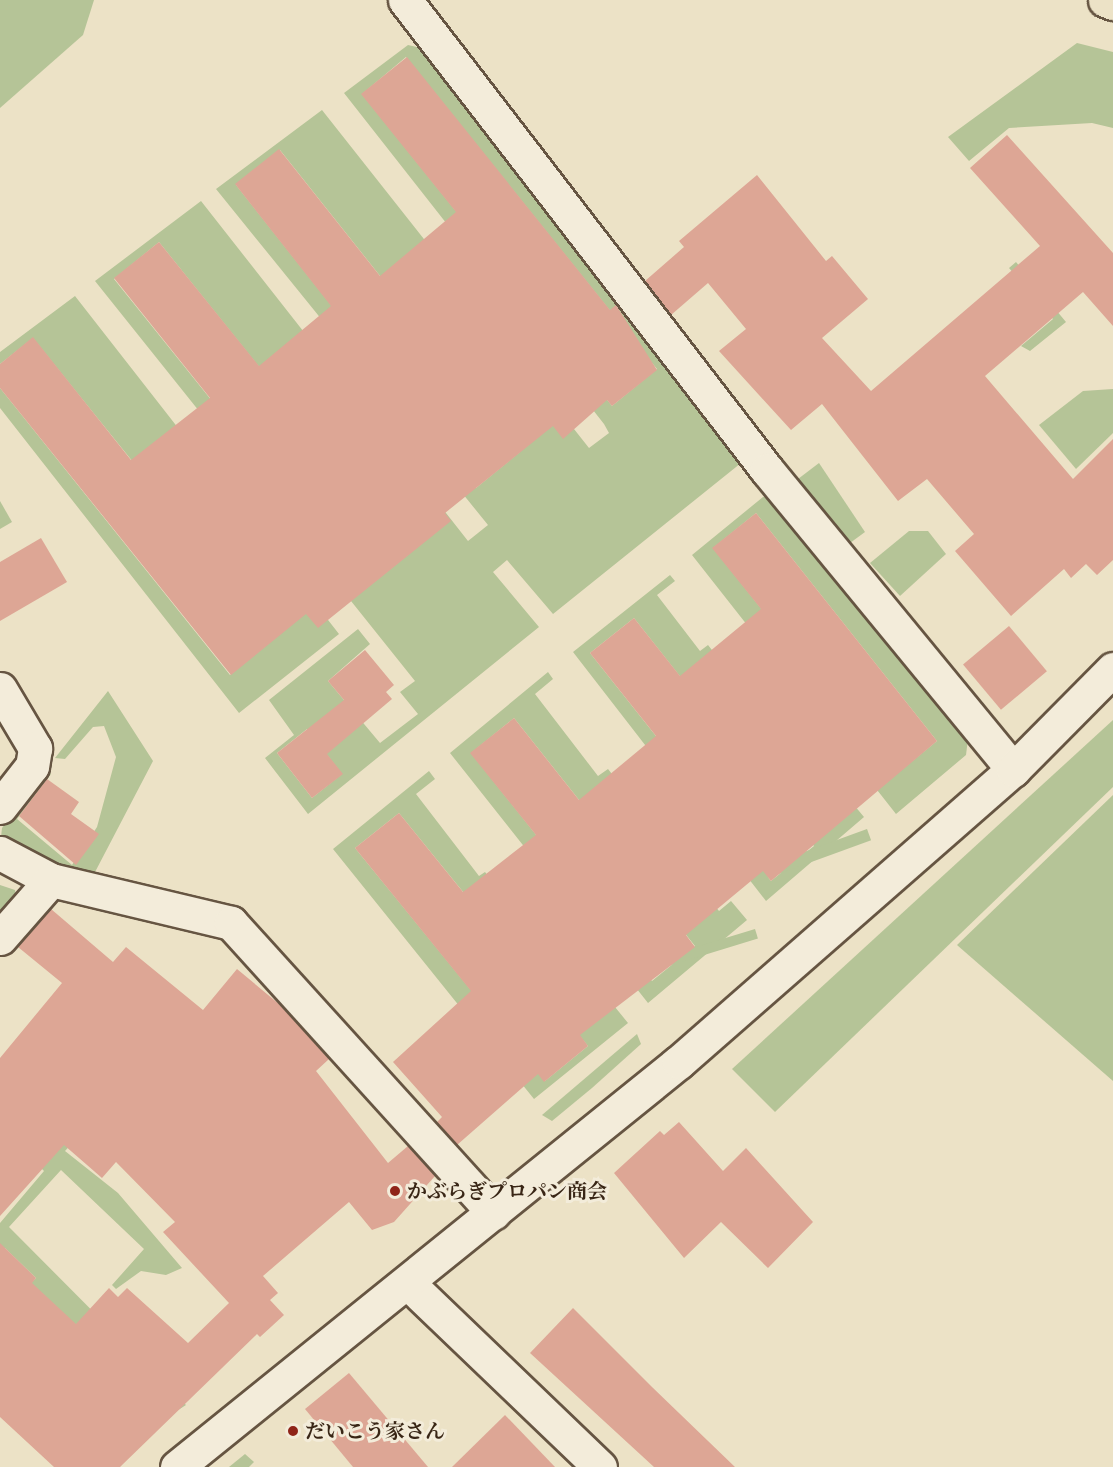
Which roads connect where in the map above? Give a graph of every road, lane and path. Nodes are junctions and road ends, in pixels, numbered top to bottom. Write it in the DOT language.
graph roads {
  1 [pos="405,0"];
  2 [pos="1105,0"];
  3 [pos="1113,3"];
  4 [pos="1113,669"];
  5 [pos="0,689"];
  6 [pos="1013,770"];
  7 [pos="0,807"];
  8 [pos="0,853"];
  9 [pos="51,880"];
  10 [pos="0,938"];
  11 [pos="494,1213"];
  12 [pos="408,1283"];
  13 [pos="177,1467"];
  14 [pos="600,1467"];
  1 -- 6 [label="street"];
  2 -- 3 [label="main road"];
  4 -- 6 [label="street"];
  5 -- 7 [label="street"];
  6 -- 11 [label="street"];
  8 -- 9 [label="street"];
  9 -- 10 [label="street"];
  9 -- 11 [label="street"];
  11 -- 12 [label="street"];
  12 -- 13 [label="street"];
  12 -- 14 [label="street"];
}
